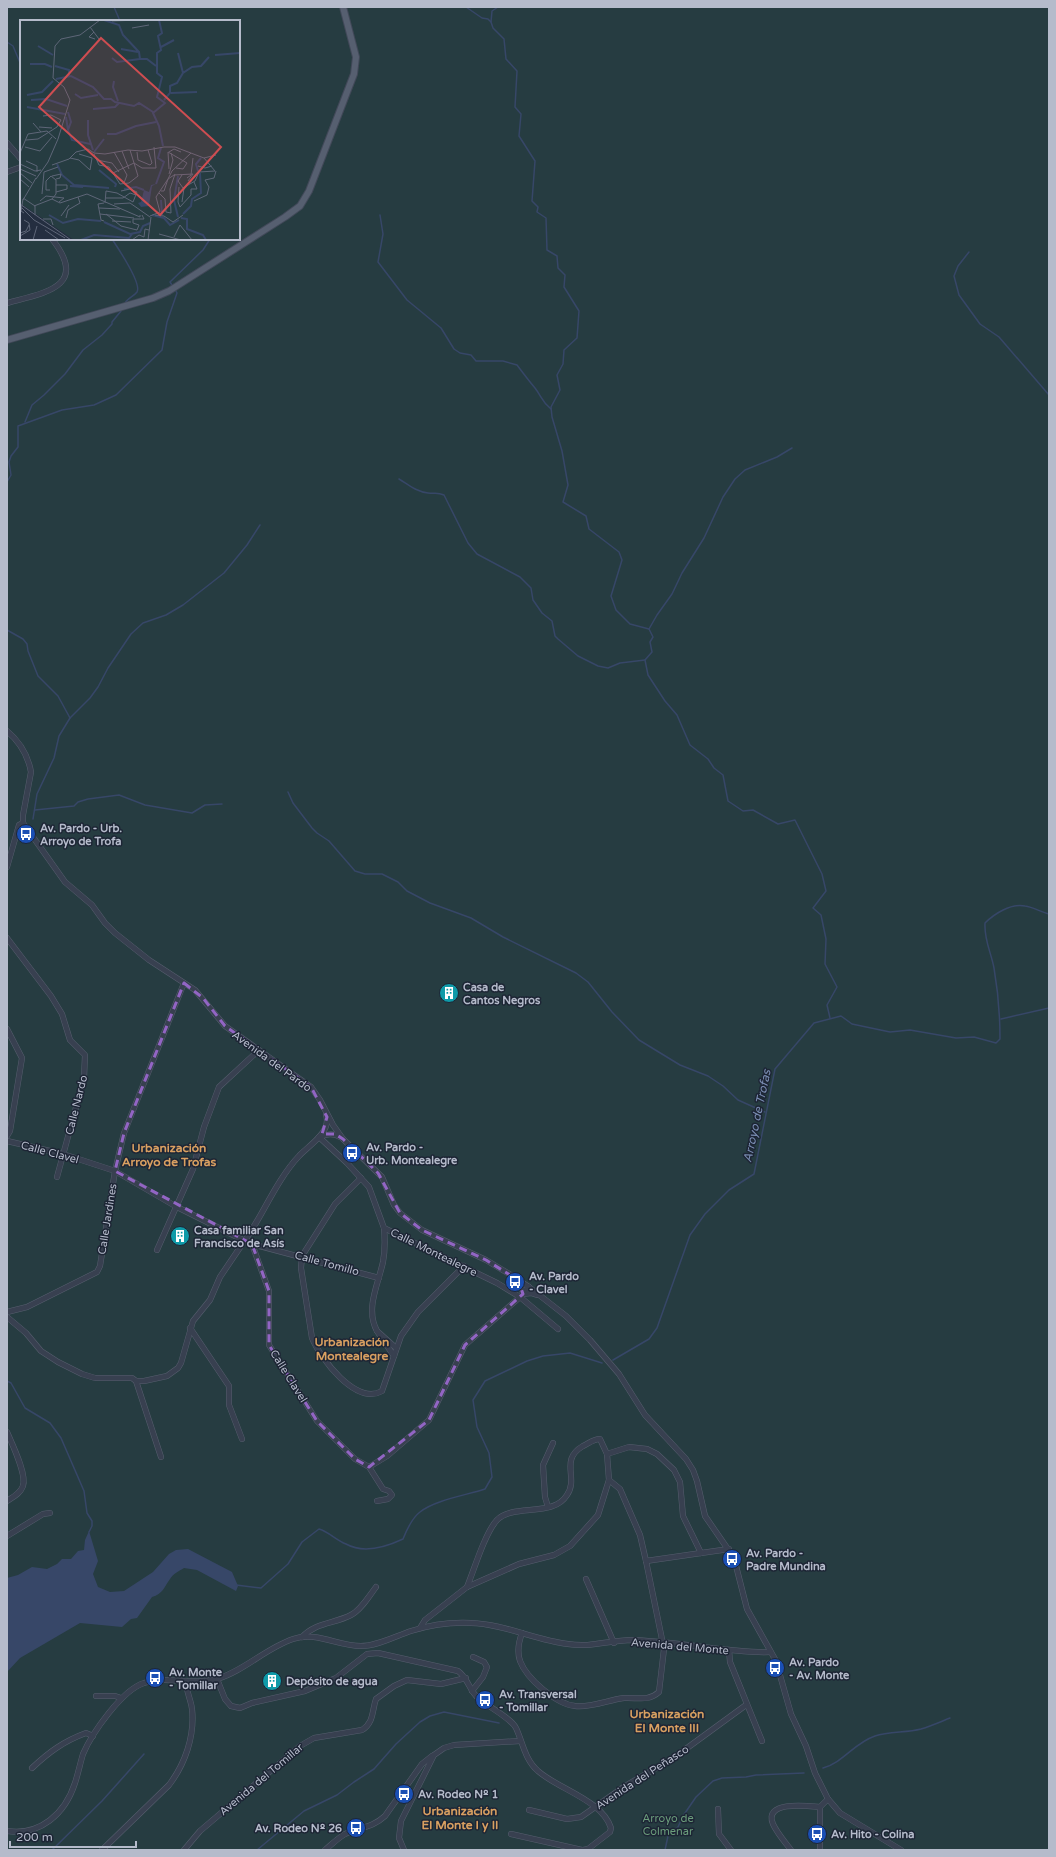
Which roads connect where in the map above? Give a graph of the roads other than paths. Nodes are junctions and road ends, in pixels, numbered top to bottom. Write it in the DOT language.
graph roads {
  1 [pos="343,7"];
  2 [pos="7,143"];
  3 [pos="20,158"];
  4 [pos="20,166"];
  5 [pos="7,172"];
  6 [pos="53,240"];
  7 [pos="7,303"];
  8 [pos="7,340"];
  9 [pos="7,731"];
  10 [pos="23,823"];
  11 [pos="7,867"];
  12 [pos="7,938"];
  13 [pos="184,983"];
  14 [pos="7,1029"];
  15 [pos="259,1050"];
  16 [pos="315,1092"];
  17 [pos="328,1129"];
  18 [pos="7,1136"];
  19 [pos="319,1137"];
  20 [pos="343,1139"];
  21 [pos="7,1141"];
  22 [pos="63,1154"];
  23 [pos="115,1171"];
  24 [pos="57,1177"];
  25 [pos="361,1178"];
  26 [pos="177,1207"];
  27 [pos="384,1228"];
  28 [pos="245,1241"];
  29 [pos="252,1244"];
  30 [pos="157,1250"];
  31 [pos="302,1256"];
  32 [pos="464,1266"];
  33 [pos="379,1278"];
  34 [pos="518,1280"];
  35 [pos="529,1287"];
  36 [pos="522,1296"];
  37 [pos="543,1298"];
  38 [pos="7,1312"];
  39 [pos="7,1317"];
  40 [pos="190,1328"];
  41 [pos="558,1329"];
  42 [pos="377,1331"];
  43 [pos="396,1348"];
  44 [pos="394,1356"];
  45 [pos="136,1380"];
  46 [pos="7,1432"];
  47 [pos="242,1439"];
  48 [pos="553,1443"];
  49 [pos="607,1454"];
  50 [pos="161,1458"];
  51 [pos="369,1467"];
  52 [pos="609,1480"];
  53 [pos="7,1501"];
  54 [pos="377,1501"];
  55 [pos="548,1507"];
  56 [pos="50,1513"];
  57 [pos="7,1536"];
  58 [pos="729,1549"];
  59 [pos="701,1553"];
  60 [pos="646,1561"];
  61 [pos="586,1579"];
  62 [pos="376,1587"];
  63 [pos="467,1587"];
  64 [pos="420,1628"];
  65 [pos="310,1630"];
  66 [pos="522,1633"];
  67 [pos="311,1636"];
  68 [pos="302,1637"];
  69 [pos="614,1643"];
  70 [pos="662,1643"];
  71 [pos="372,1650"];
  72 [pos="729,1650"];
  73 [pos="770,1652"];
  74 [pos="473,1657"];
  75 [pos="466,1678"];
  76 [pos="217,1679"];
  77 [pos="186,1681"];
  78 [pos="472,1691"];
  79 [pos="96,1696"];
  80 [pos="121,1698"];
  81 [pos="746,1704"];
  82 [pos="93,1736"];
  83 [pos="520,1741"];
  84 [pos="762,1741"];
  85 [pos="434,1754"];
  86 [pos="427,1767"];
  87 [pos="32,1768"];
  88 [pos="418,1768"];
  89 [pos="828,1799"];
  90 [pos="820,1807"];
  91 [pos="595,1808"];
  92 [pos="718,1809"];
  93 [pos="529,1810"];
  94 [pos="7,1832"];
  95 [pos="511,1834"];
  96 [pos="102,1850"];
  97 [pos="184,1850"];
  98 [pos="325,1850"];
  99 [pos="404,1850"];
  100 [pos="582,1850"];
  101 [pos="731,1850"];
  102 [pos="791,1850"];
  103 [pos="820,1850"];
  104 [pos="900,1850"];
  1 -- 8 [label="main road"];
  2 -- 3 [label="street"];
  4 -- 5 [label="street"];
  6 -- 7 [label="street"];
  9 -- 10 [label="street"];
  10 -- 11 [label="street"];
  10 -- 13 [label="street, Avenida del Pardo"];
  12 -- 22 [label="street, Calle Nardo"];
  13 -- 15 [label="street, Avenida del Pardo"];
  13 -- 23 [label="street, Calle Jardines"];
  14 -- 18 [label="street"];
  15 -- 16 [label="street, Avenida del Pardo"];
  15 -- 26 [label="street"];
  16 -- 17 [label="street, Avenida del Pardo"];
  16 -- 17 [label="street"];
  17 -- 19 [label="street"];
  17 -- 20 [label="street, Avenida del Pardo"];
  17 -- 20 [label="street"];
  19 -- 25 [label="street, Calle Montealegre"];
  19 -- 28 [label="street"];
  20 -- 34 [label="street, Avenida del Pardo"];
  21 -- 22 [label="street, Calle Clavel"];
  22 -- 23 [label="street, Calle Clavel"];
  22 -- 24 [label="street, Calle Nardo"];
  23 -- 26 [label="street, Calle Clavel"];
  23 -- 38 [label="street, Calle Jardines"];
  25 -- 27 [label="street, Calle Montealegre"];
  25 -- 31 [label="street"];
  26 -- 28 [label="street, Calle Clavel"];
  26 -- 30 [label="street"];
  27 -- 32 [label="street, Calle Montealegre"];
  27 -- 33 [label="street"];
  28 -- 29 [label="street, Calle Clavel"];
  28 -- 40 [label="street"];
  29 -- 31 [label="street, Calle Tomillo"];
  29 -- 51 [label="street, Calle Clavel"];
  31 -- 33 [label="street, Calle Tomillo"];
  31 -- 44 [label="street"];
  32 -- 36 [label="street, Calle Montealegre"];
  32 -- 43 [label="street"];
  33 -- 42 [label="street"];
  34 -- 35 [label="street, Avenida del Pardo"];
  34 -- 36 [label="street"];
  35 -- 36 [label="street"];
  35 -- 37 [label="street, Avenida del Pardo"];
  36 -- 37 [label="street"];
  36 -- 41 [label="street, Calle Montealegre"];
  36 -- 51 [label="street"];
  37 -- 58 [label="street, Avenida del Pardo"];
  39 -- 45 [label="street"];
  40 -- 45 [label="street"];
  40 -- 47 [label="street"];
  42 -- 43 [label="street"];
  42 -- 44 [label="street"];
  43 -- 44 [label="street"];
  45 -- 50 [label="street"];
  46 -- 53 [label="street"];
  48 -- 55 [label="street"];
  49 -- 52 [label="street"];
  49 -- 55 [label="street"];
  49 -- 59 [label="street"];
  51 -- 54 [label="street, Calle Clavel"];
  52 -- 60 [label="street"];
  52 -- 63 [label="street"];
  55 -- 63 [label="street"];
  56 -- 57 [label="street"];
  58 -- 59 [label="street"];
  58 -- 73 [label="street, Avenida del Pardo"];
  59 -- 60 [label="street"];
  60 -- 70 [label="street"];
  61 -- 69 [label="street"];
  62 -- 65 [label="street"];
  63 -- 64 [label="street"];
  64 -- 66 [label="street, Avenida del Monte"];
  64 -- 71 [label="street, Avenida del Monte"];
  65 -- 67 [label="street"];
  65 -- 68 [label="street"];
  66 -- 69 [label="street, Avenida del Monte"];
  66 -- 70 [label="street"];
  67 -- 68 [label="street, Avenida del Monte"];
  67 -- 71 [label="street, Avenida del Monte"];
  68 -- 76 [label="street, Avenida del Monte"];
  69 -- 70 [label="street, Avenida del Monte"];
  70 -- 72 [label="street, Avenida del Monte"];
  71 -- 75 [label="street"];
  71 -- 76 [label="street"];
  72 -- 73 [label="street, Avenida del Monte"];
  72 -- 81 [label="street"];
  73 -- 89 [label="street, Avenida del Pardo"];
  74 -- 78 [label="street"];
  75 -- 78 [label="street"];
  75 -- 97 [label="street, Avenida del Tomillar"];
  76 -- 77 [label="street, Avenida del Monte"];
  77 -- 80 [label="street, Avenida del Monte"];
  77 -- 96 [label="street"];
  78 -- 83 [label="street"];
  79 -- 80 [label="street"];
  80 -- 82 [label="street, Avenida del Monte"];
  81 -- 84 [label="street"];
  81 -- 91 [label="street, Avenida del Peñasco"];
  82 -- 87 [label="street"];
  82 -- 94 [label="street, Avenida del Monte"];
  83 -- 85 [label="street"];
  83 -- 91 [label="street"];
  85 -- 86 [label="street"];
  85 -- 88 [label="street"];
  86 -- 88 [label="street"];
  86 -- 99 [label="street"];
  88 -- 98 [label="street"];
  89 -- 90 [label="street"];
  89 -- 104 [label="street, Avenida del Pardo"];
  90 -- 102 [label="street"];
  90 -- 103 [label="street"];
  91 -- 93 [label="street, Avenida del Peñasco"];
  91 -- 100 [label="street"];
  92 -- 101 [label="street"];
  95 -- 100 [label="street"];
}
